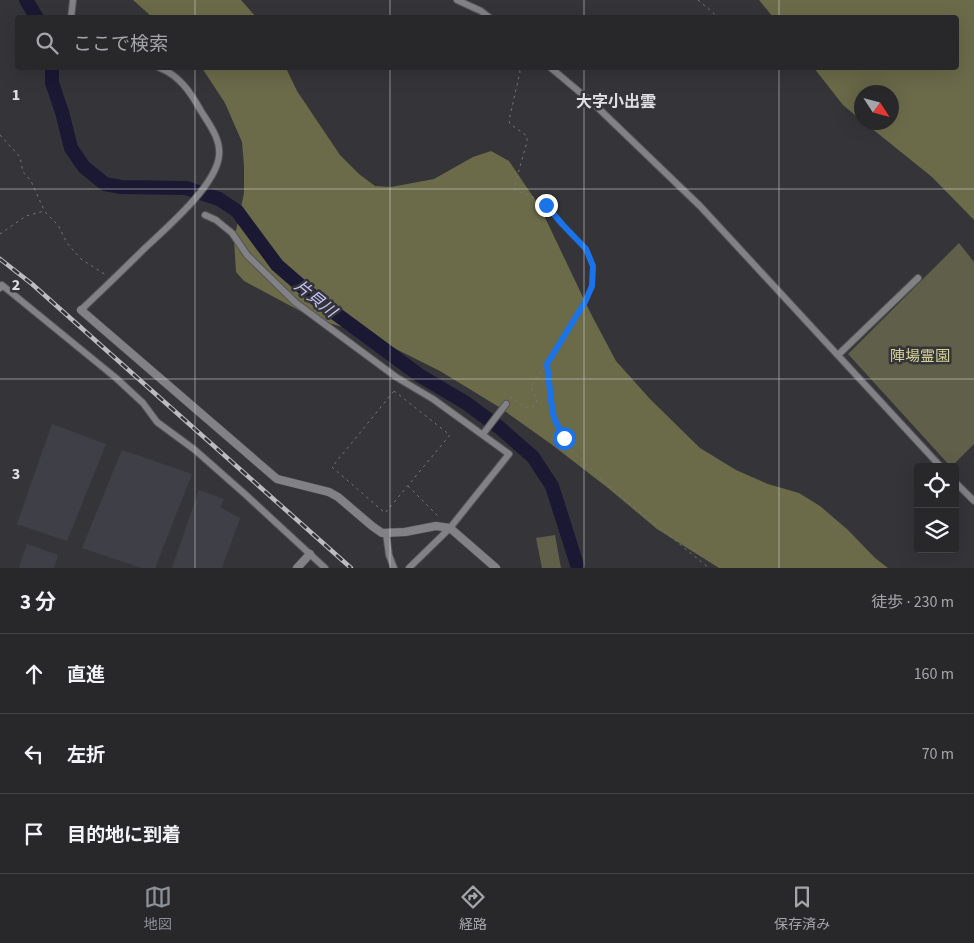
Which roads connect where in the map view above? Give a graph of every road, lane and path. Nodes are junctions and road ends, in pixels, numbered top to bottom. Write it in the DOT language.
graph roads {
  1 [pos="73,0"];
  2 [pos="457,0"];
  3 [pos="698,0"];
  4 [pos="70,15"];
  5 [pos="486,15"];
  6 [pos="716,15"];
  7 [pos="166,70"];
  8 [pos="520,70"];
  9 [pos="553,70"];
  10 [pos="0,135"];
  11 [pos="44,211"];
  12 [pos="205,215"];
  13 [pos="0,234"];
  14 [pos="918,278"];
  15 [pos="114,279"];
  16 [pos="0,288"];
  17 [pos="81,310"];
  18 [pos="838,355"];
  19 [pos="547,364"];
  20 [pos="506,404"];
  21 [pos="483,434"];
  22 [pos="937,463"];
  23 [pos="408,486"];
  24 [pos="959,486"];
  25 [pos="974,501"];
  26 [pos="450,528"];
  27 [pos="386,533"];
  28 [pos="310,554"];
  29 [pos="297,568"];
  30 [pos="325,568"];
  31 [pos="394,568"];
  32 [pos="409,568"];
  33 [pos="496,568"];
  34 [pos="708,568"];
  1 -- 4 [label="street"];
  2 -- 5 [label="street"];
  3 -- 6 [label="path"];
  7 -- 15 [label="street"];
  8 -- 19 [label="path"];
  9 -- 18 [label="street"];
  10 -- 11 [label="path"];
  11 -- 13 [label="path"];
  11 -- 15 [label="path"];
  12 -- 21 [label="street"];
  14 -- 18 [label="street"];
  15 -- 17 [label="street"];
  16 -- 28 [label="street"];
  17 -- 27 [label="street"];
  18 -- 22 [label="street"];
  19 -- 20 [label="path"];
  19 -- 34 [label="path"];
  20 -- 21 [label="street"];
  21 -- 26 [label="street"];
  23 -- 23 [label="path"];
  23 -- 26 [label="path"];
  24 -- 25 [label="street"];
  26 -- 27 [label="street"];
  26 -- 32 [label="street"];
  26 -- 33 [label="street"];
  27 -- 31 [label="street"];
  28 -- 29 [label="street"];
  28 -- 30 [label="street"];
}
